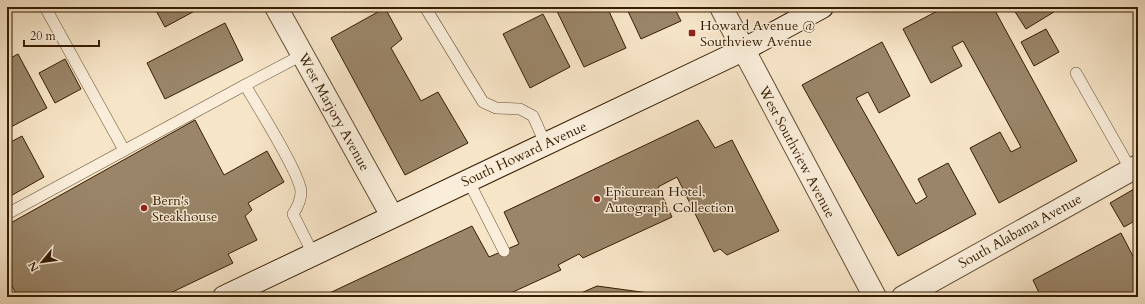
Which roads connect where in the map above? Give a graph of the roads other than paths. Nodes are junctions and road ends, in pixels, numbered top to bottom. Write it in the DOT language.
graph roads {
  1 [pos="45,7"];
  2 [pos="276,7"];
  3 [pos="425,7"];
  4 [pos="721,7"];
  5 [pos="822,7"];
  6 [pos="743,50"];
  7 [pos="302,55"];
  8 [pos="1076,73"];
  9 [pos="246,85"];
  10 [pos="545,143"];
  11 [pos="124,150"];
  12 [pos="1134,168"];
  13 [pos="468,180"];
  14 [pos="7,214"];
  15 [pos="392,216"];
  16 [pos="504,250"];
  17 [pos="313,254"];
  18 [pos="233,295"];
  19 [pos="875,297"];
  20 [pos="903,297"];
  1 -- 11 [label="lane"];
  2 -- 7 [label="street, West Marjory Avenue"];
  3 -- 10 [label="lane"];
  4 -- 6 [label="street, West Southview Avenue"];
  5 -- 6 [label="street, South Howard Avenue"];
  6 -- 10 [label="street, South Howard Avenue"];
  6 -- 19 [label="street, West Southview Avenue"];
  7 -- 9 [label="lane"];
  7 -- 15 [label="street, West Marjory Avenue"];
  8 -- 12 [label="lane"];
  9 -- 11 [label="lane"];
  9 -- 17 [label="lane"];
  10 -- 13 [label="street, South Howard Avenue"];
  11 -- 14 [label="lane"];
  12 -- 20 [label="street, South Alabama Avenue"];
  13 -- 15 [label="street, South Howard Avenue"];
  13 -- 16 [label="lane"];
  15 -- 17 [label="street, South Howard Avenue"];
  17 -- 18 [label="street, South Howard Avenue"];
}
